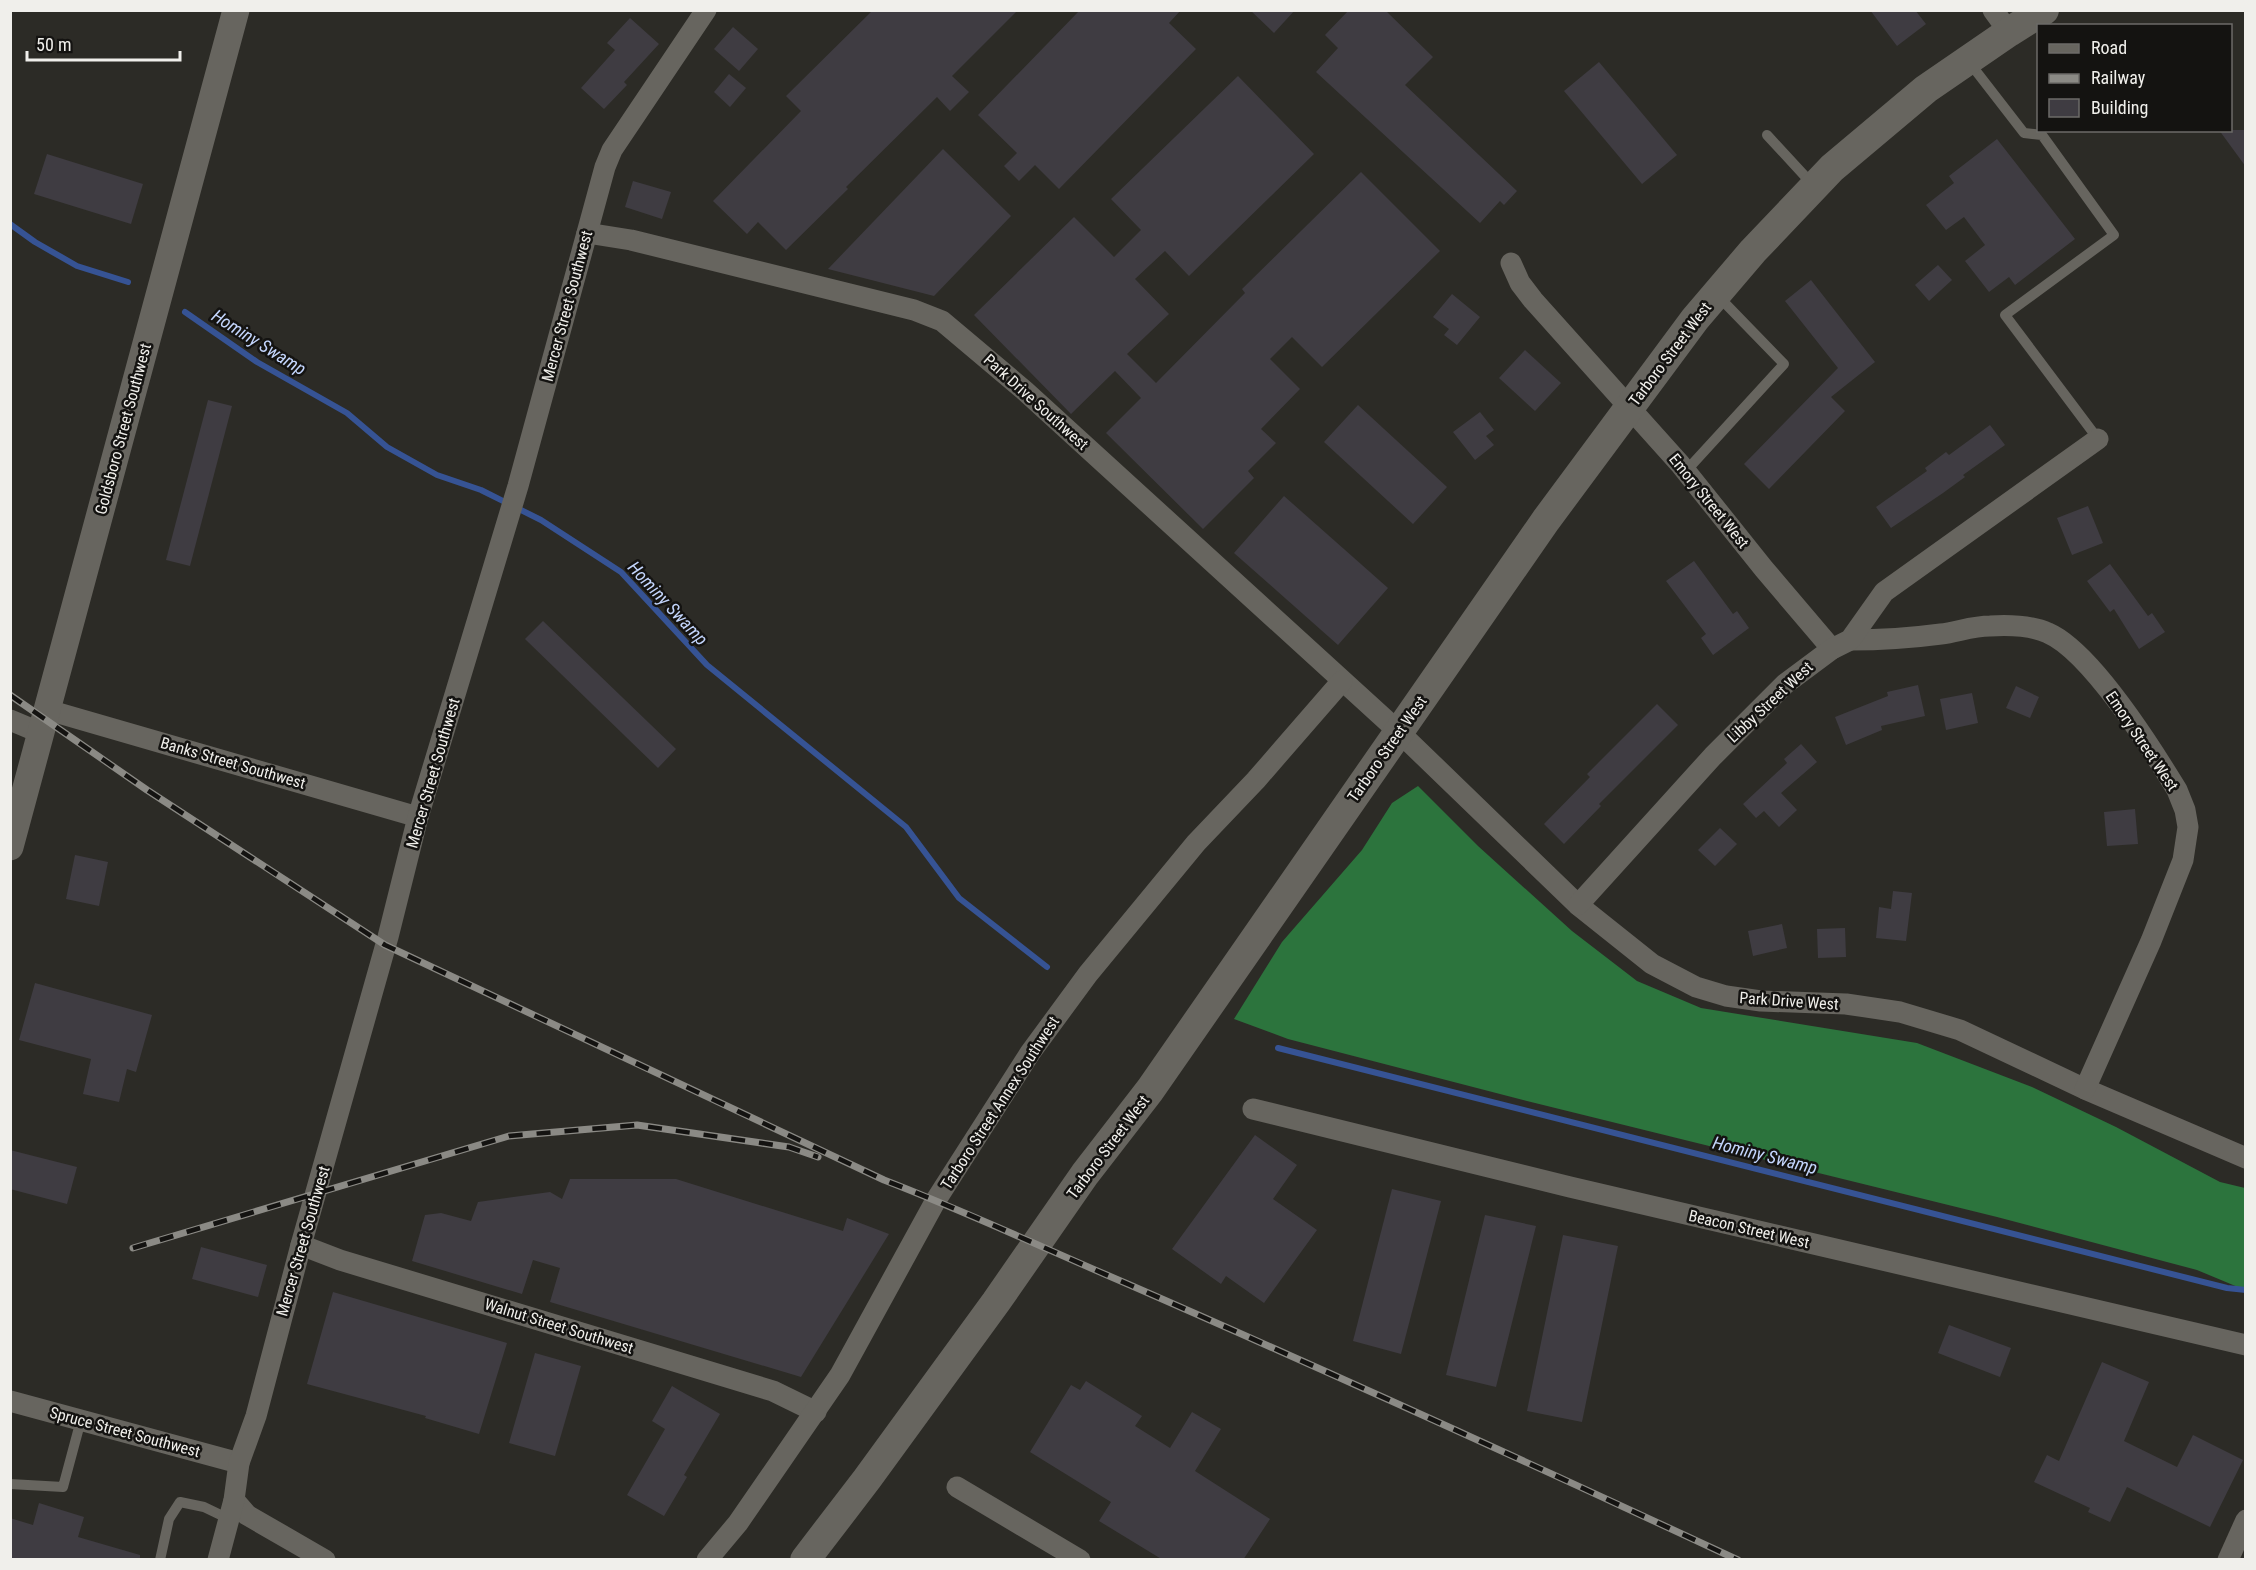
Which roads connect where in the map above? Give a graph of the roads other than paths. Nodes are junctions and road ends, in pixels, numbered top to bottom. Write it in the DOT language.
graph roads {
  1 [pos="236,10"];
  2 [pos="706,10"];
  3 [pos="2044,10"];
  4 [pos="2001,21"];
  5 [pos="1968,60"];
  6 [pos="1767,135"];
  7 [pos="1814,186"];
  8 [pos="587,232"];
  9 [pos="1510,263"];
  10 [pos="1716,294"];
  11 [pos="1629,409"];
  12 [pos="2098,439"];
  13 [pos="1686,471"];
  14 [pos="1841,644"];
  15 [pos="1342,681"];
  16 [pos="10,720"];
  17 [pos="44,721"];
  18 [pos="1399,732"];
  19 [pos="418,817"];
  20 [pos="10,847"];
  21 [pos="1578,905"];
  22 [pos="2085,1089"];
  23 [pos="1253,1109"];
  24 [pos="2246,1158"];
  25 [pos="301,1245"];
  26 [pos="2246,1345"];
  27 [pos="10,1401"];
  28 [pos="816,1412"];
  29 [pos="81,1420"];
  30 [pos="239,1463"];
  31 [pos="10,1484"];
  32 [pos="957,1486"];
  33 [pos="231,1510"];
  34 [pos="2246,1520"];
  35 [pos="160,1560"];
  36 [pos="218,1560"];
  37 [pos="325,1560"];
  38 [pos="707,1560"];
  39 [pos="805,1560"];
  40 [pos="1080,1560"];
  41 [pos="2228,1560"];
  1 -- 17 [label="street, Goldsboro Street Southwest"];
  2 -- 8 [label="street, Mercer Street Southwest"];
  3 -- 4 [label="main road, Tarboro Street West"];
  4 -- 5 [label="main road, Tarboro Street West"];
  5 -- 7 [label="main road, Tarboro Street West"];
  5 -- 12 [label="lane"];
  6 -- 7 [label="lane"];
  7 -- 10 [label="main road, Tarboro Street West"];
  8 -- 15 [label="street, Park Drive Southwest"];
  8 -- 19 [label="street, Mercer Street Southwest"];
  9 -- 11 [label="street, Emory Street West"];
  10 -- 11 [label="main road, Tarboro Street West"];
  10 -- 13 [label="lane"];
  11 -- 13 [label="street, Emory Street West"];
  11 -- 18 [label="main road, Tarboro Street West"];
  12 -- 14 [label="street, Libby Street West"];
  13 -- 14 [label="street, Emory Street West"];
  14 -- 21 [label="street, Libby Street West"];
  14 -- 22 [label="street, Emory Street West"];
  15 -- 18 [label="street, Park Drive Southwest"];
  15 -- 28 [label="street, Tarboro Street Annex Southwest"];
  16 -- 17 [label="street, Banks Street Southwest"];
  17 -- 19 [label="street, Banks Street Southwest"];
  17 -- 20 [label="street, Goldsboro Street Southwest"];
  18 -- 21 [label="street, Park Drive West"];
  18 -- 39 [label="main road, Tarboro Street West"];
  19 -- 25 [label="street, Mercer Street Southwest"];
  21 -- 22 [label="street, Park Drive West"];
  22 -- 24 [label="street, Park Drive West"];
  23 -- 26 [label="street, Beacon Street West"];
  25 -- 28 [label="street, Walnut Street Southwest"];
  25 -- 30 [label="street, Mercer Street Southwest"];
  27 -- 29 [label="street, Spruce Street Southwest"];
  28 -- 38 [label="street, Tarboro Street Annex Southwest"];
  29 -- 30 [label="street, Spruce Street Southwest"];
  29 -- 31 [label="lane"];
  30 -- 33 [label="street, Mercer Street Southwest"];
  32 -- 40 [label="street"];
  33 -- 35 [label="lane"];
  33 -- 36 [label="street, Mercer Street Southwest"];
  33 -- 37 [label="street"];
  34 -- 41 [label="street"];
}
